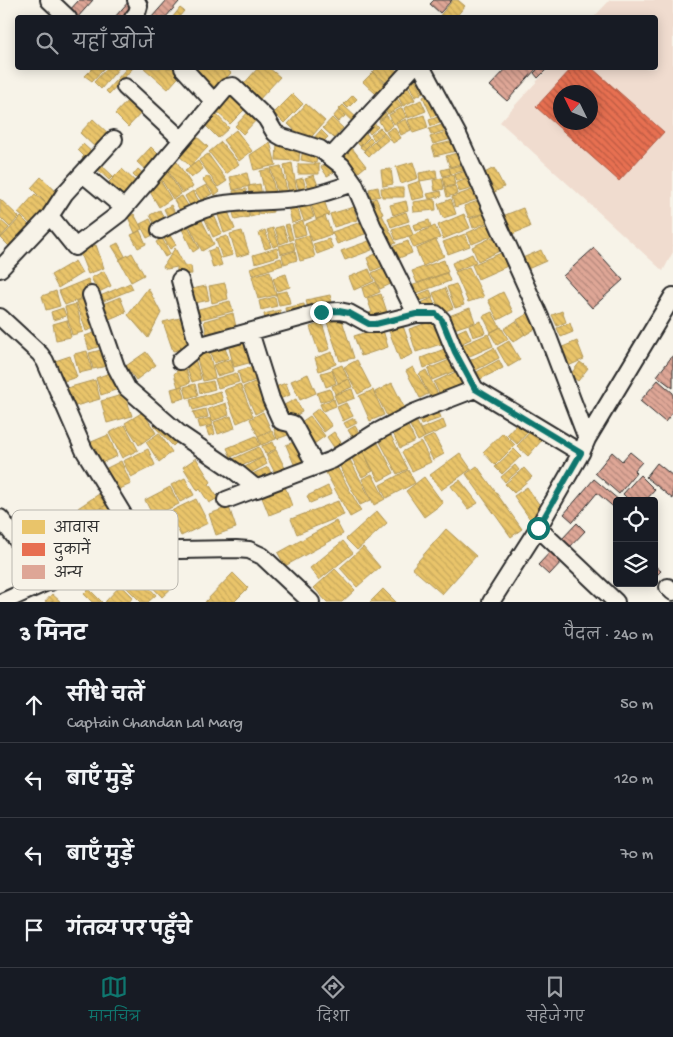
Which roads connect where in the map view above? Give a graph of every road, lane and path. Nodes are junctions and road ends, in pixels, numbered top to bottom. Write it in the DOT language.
graph roads {
  1 [pos="49,0"];
  2 [pos="136,0"];
  3 [pos="65,15"];
  4 [pos="134,15"];
  5 [pos="185,70"];
  6 [pos="410,70"];
  7 [pos="423,70"];
  8 [pos="125,87"];
  9 [pos="214,102"];
  10 [pos="114,139"];
  11 [pos="182,140"];
  12 [pos="331,157"];
  13 [pos="83,174"];
  14 [pos="354,183"];
  15 [pos="124,208"];
  16 [pos="50,216"];
  17 [pos="160,230"];
  18 [pos="0,269"];
  19 [pos="180,280"];
  20 [pos="91,295"];
  21 [pos="673,296"];
  22 [pos="416,314"];
  23 [pos="0,317"];
  24 [pos="250,332"];
  25 [pos="198,346"];
  26 [pos="180,361"];
  27 [pos="475,389"];
  28 [pos="584,446"];
  29 [pos="316,466"];
  30 [pos="256,489"];
  31 [pos="226,500"];
  32 [pos="120,510"];
  33 [pos="0,518"];
  34 [pos="538,528"];
  35 [pos="12,533"];
  36 [pos="178,549"];
  37 [pos="31,590"];
  38 [pos="2,602"];
  39 [pos="311,602"];
  40 [pos="491,602"];
  41 [pos="616,602"];
  1 -- 3 [label="street"];
  2 -- 4 [label="street"];
  5 -- 9 [label="street"];
  6 -- 12 [label="street"];
  7 -- 28 [label="street"];
  8 -- 11 [label="street"];
  9 -- 11 [label="street"];
  9 -- 12 [label="street"];
  10 -- 13 [label="street"];
  11 -- 15 [label="street"];
  12 -- 14 [label="street"];
  13 -- 15 [label="street"];
  13 -- 16 [label="street"];
  14 -- 17 [label="street"];
  14 -- 22 [label="street"];
  15 -- 16 [label="street"];
  16 -- 18 [label="street"];
  19 -- 25 [label="street"];
  20 -- 30 [label="street"];
  21 -- 28 [label="street"];
  22 -- 24 [label="street"];
  22 -- 27 [label="street"];
  23 -- 32 [label="street"];
  24 -- 25 [label="street"];
  24 -- 29 [label="street"];
  25 -- 26 [label="street"];
  27 -- 28 [label="street"];
  27 -- 29 [label="street"];
  28 -- 34 [label="street"];
  29 -- 30 [label="street"];
  30 -- 31 [label="street"];
  33 -- 35 [label="street"];
  34 -- 40 [label="street"];
  34 -- 41 [label="street"];
  36 -- 39 [label="street"];
  37 -- 38 [label="street"];
}
